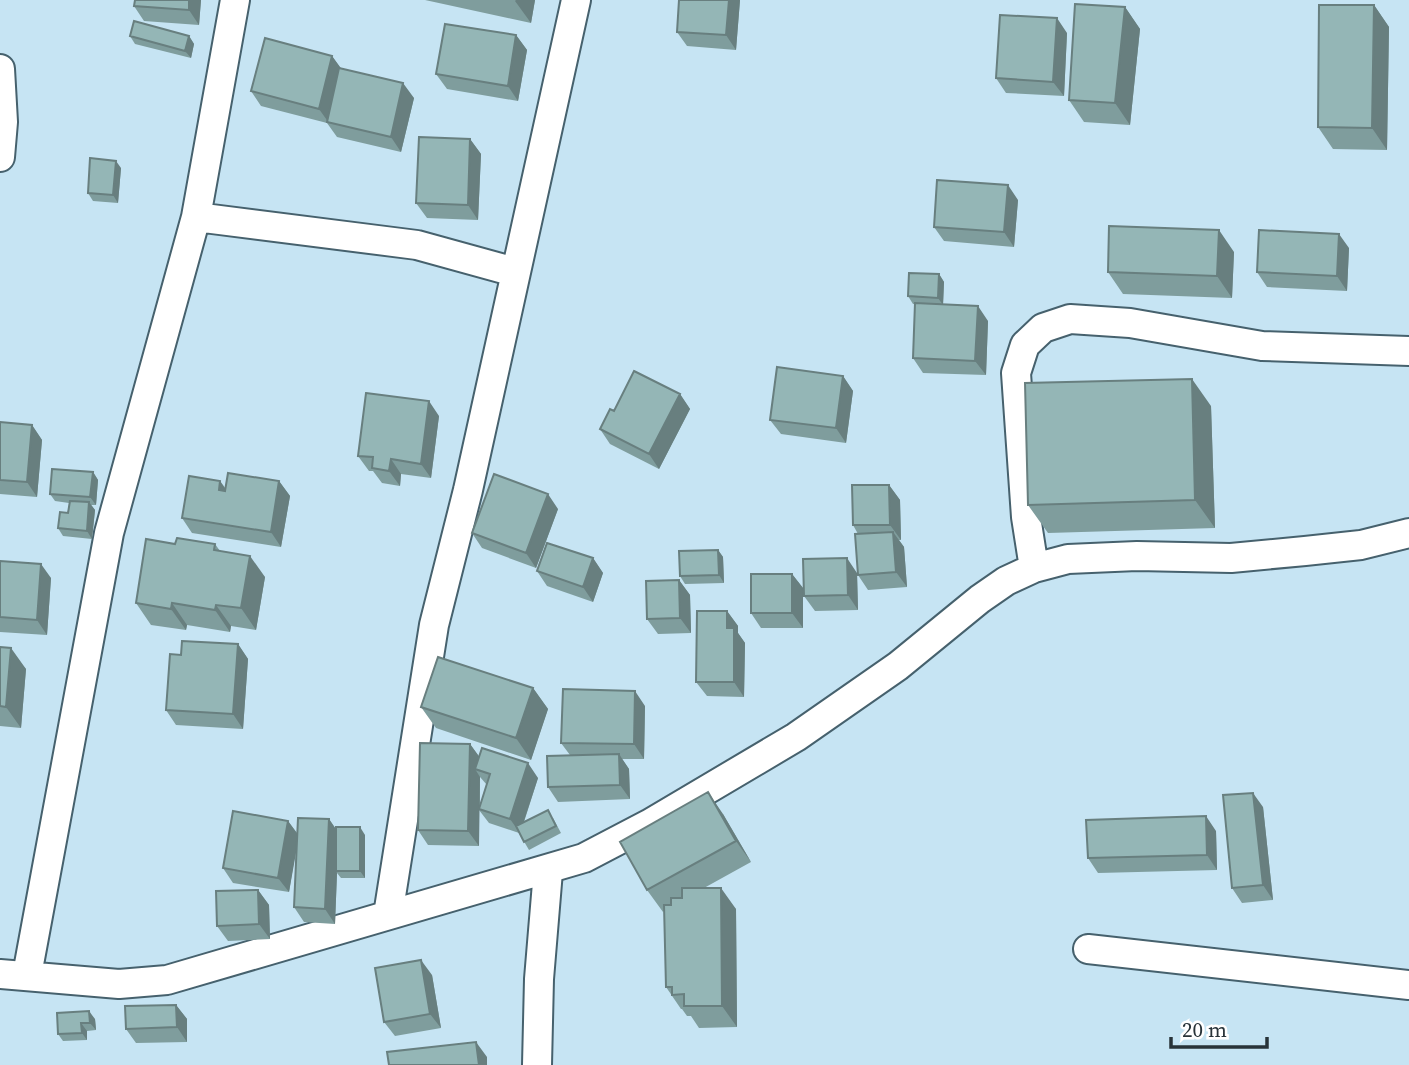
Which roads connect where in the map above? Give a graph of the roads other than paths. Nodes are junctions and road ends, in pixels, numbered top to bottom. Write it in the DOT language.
graph roads {
  1 [pos="235,0"];
  2 [pos="576,0"];
  3 [pos="0,69"];
  4 [pos="0,157"];
  5 [pos="196,217"];
  6 [pos="515,272"];
  7 [pos="1409,351"];
  8 [pos="1409,533"];
  9 [pos="1034,568"];
  10 [pos="548,871"];
  11 [pos="388,915"];
  12 [pos="1088,949"];
  13 [pos="13,974"];
  14 [pos="1409,985"];
  15 [pos="537,1065"];
  1 -- 5 [label="street"];
  2 -- 6 [label="street"];
  3 -- 4 [label="street"];
  5 -- 6 [label="street"];
  5 -- 13 [label="street"];
  6 -- 11 [label="street"];
  7 -- 9 [label="street"];
  8 -- 9 [label="street"];
  9 -- 10 [label="street"];
  10 -- 11 [label="street"];
  10 -- 15 [label="street"];
  11 -- 13 [label="street"];
  12 -- 14 [label="street"];
}
